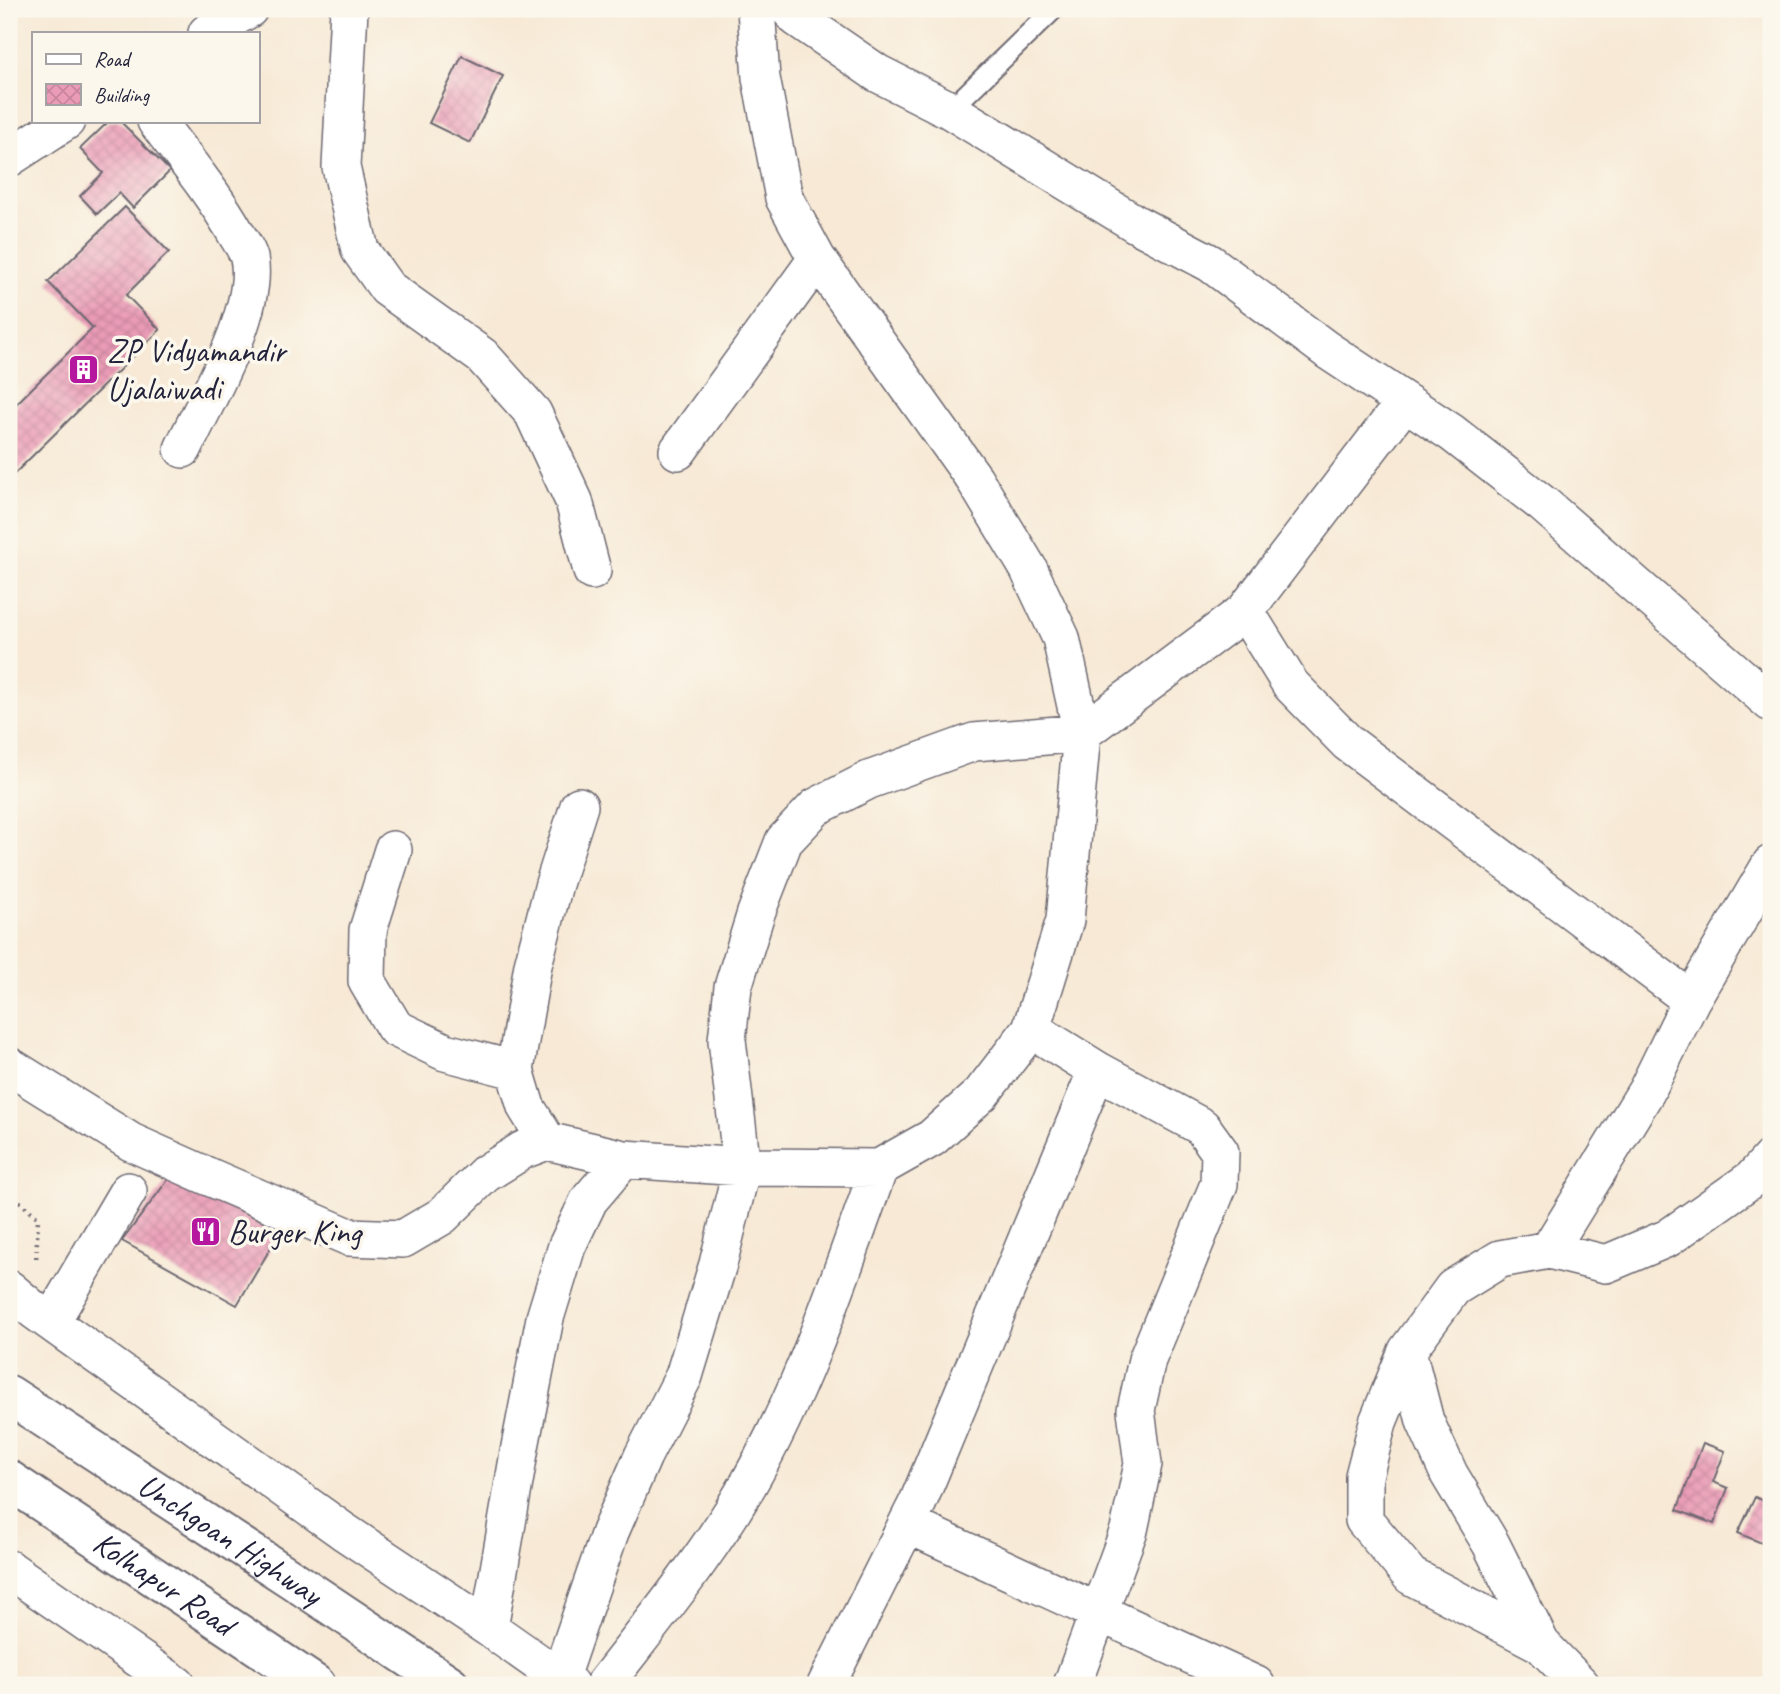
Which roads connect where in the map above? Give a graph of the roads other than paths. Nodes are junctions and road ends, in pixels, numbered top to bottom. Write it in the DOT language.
graph roads {
  1 [pos="249,9"];
  2 [pos="349,9"];
  3 [pos="756,9"];
  4 [pos="789,9"];
  5 [pos="1054,9"];
  6 [pos="209,32"];
  7 [pos="950,110"];
  8 [pos="64,122"];
  9 [pos="157,122"];
  10 [pos="9,158"];
  11 [pos="817,259"];
  12 [pos="1404,403"];
  13 [pos="183,449"];
  14 [pos="678,451"];
  15 [pos="592,571"];
  16 [pos="1245,611"];
  17 [pos="1771,703"];
  18 [pos="1082,733"];
  19 [pos="579,806"];
  20 [pos="393,850"];
  21 [pos="1771,863"];
  22 [pos="1691,1000"];
  23 [pos="1031,1029"];
  24 [pos="9,1066"];
  25 [pos="515,1070"];
  26 [pos="1097,1070"];
  27 [pos="547,1141"];
  28 [pos="1771,1158"];
  29 [pos="624,1159"];
  30 [pos="742,1167"];
  31 [pos="879,1168"];
  32 [pos="128,1191"];
  33 [pos="1549,1250"];
  34 [pos="32,1307"];
  35 [pos="1407,1351"];
  36 [pos="9,1395"];
  37 [pos="9,1480"];
  38 [pos="907,1524"];
  39 [pos="9,1569"];
  40 [pos="1100,1612"];
  41 [pos="489,1628"];
  42 [pos="1541,1644"];
  43 [pos="565,1681"];
  44 [pos="177,1685"];
  45 [pos="316,1685"];
  46 [pos="450,1685"];
  47 [pos="604,1685"];
  48 [pos="826,1685"];
  49 [pos="1072,1685"];
  50 [pos="1256,1685"];
  51 [pos="1581,1685"];
  1 -- 6 [label="street"];
  2 -- 15 [label="street"];
  3 -- 11 [label="street"];
  4 -- 7 [label="street"];
  5 -- 7 [label="lane"];
  7 -- 12 [label="street"];
  8 -- 10 [label="street"];
  9 -- 13 [label="street"];
  11 -- 14 [label="street"];
  11 -- 18 [label="street"];
  12 -- 16 [label="street"];
  12 -- 17 [label="street"];
  16 -- 18 [label="street"];
  16 -- 22 [label="street"];
  18 -- 23 [label="street"];
  18 -- 30 [label="street"];
  19 -- 25 [label="street"];
  20 -- 25 [label="street"];
  21 -- 22 [label="street"];
  22 -- 33 [label="street"];
  23 -- 26 [label="street"];
  23 -- 31 [label="street"];
  24 -- 27 [label="street"];
  25 -- 27 [label="street"];
  26 -- 38 [label="street"];
  26 -- 40 [label="street"];
  27 -- 29 [label="street"];
  28 -- 33 [label="street"];
  29 -- 30 [label="street"];
  29 -- 41 [label="street"];
  30 -- 31 [label="street"];
  30 -- 43 [label="street"];
  31 -- 47 [label="street"];
  32 -- 34 [label="street"];
  33 -- 35 [label="street"];
  34 -- 41 [label="street"];
  35 -- 42 [label="street"];
  35 -- 42 [label="street"];
  36 -- 46 [label="highway, Unchgoan Highway"];
  37 -- 45 [label="highway, Kolhapur Road"];
  38 -- 40 [label="street"];
  38 -- 48 [label="street"];
  39 -- 44 [label="street"];
  40 -- 49 [label="street"];
  40 -- 50 [label="street"];
  41 -- 43 [label="street"];
  42 -- 51 [label="street"];
}
